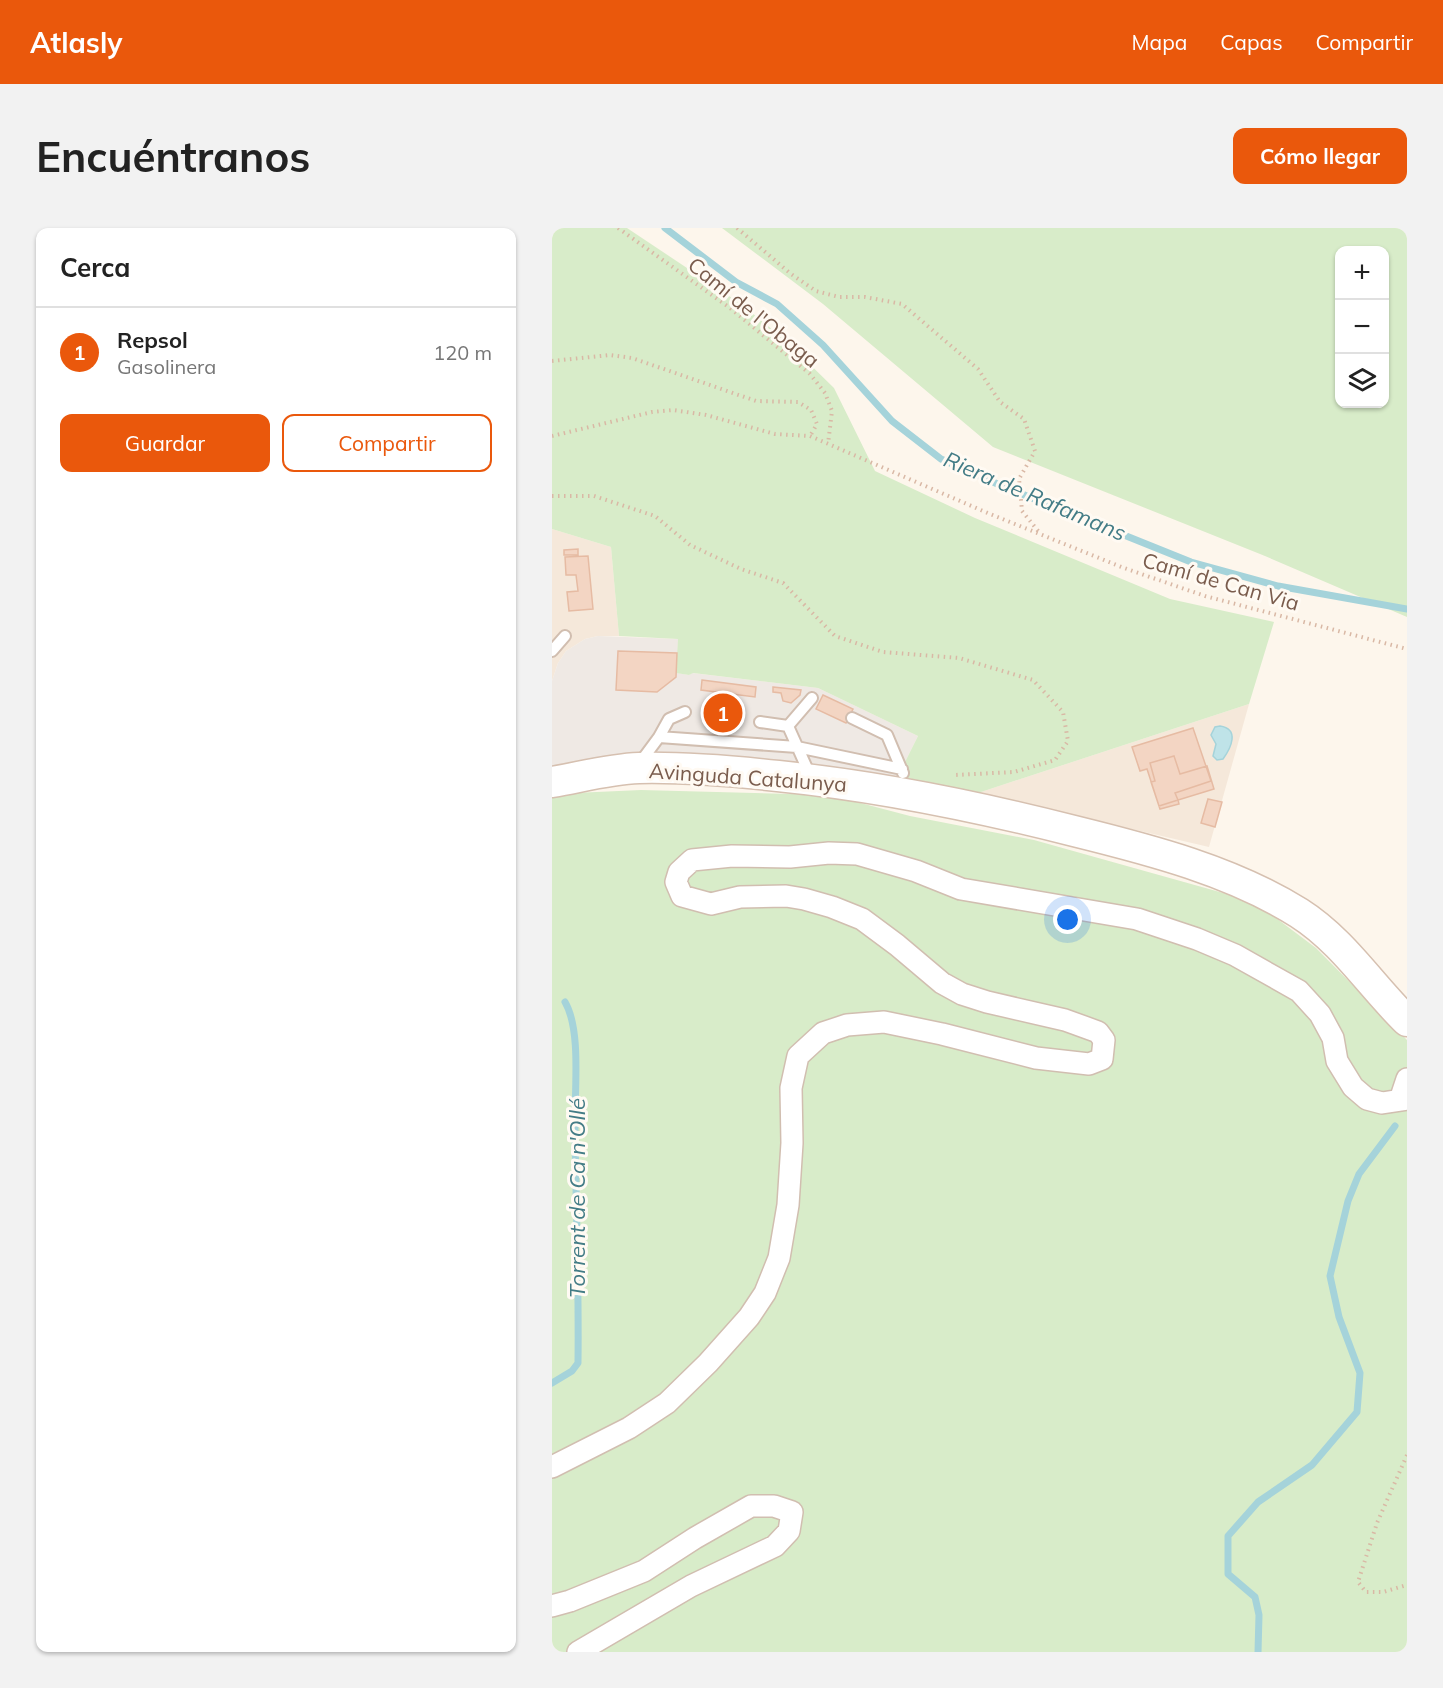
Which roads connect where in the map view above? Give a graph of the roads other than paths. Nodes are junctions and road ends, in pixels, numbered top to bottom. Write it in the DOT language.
graph roads {
  1 [pos="565,636"];
  2 [pos="552,651"];
  3 [pos="812,698"];
  4 [pos="685,712"];
  5 [pos="852,718"];
  6 [pos="760,722"];
  7 [pos="788,726"];
  8 [pos="659,737"];
  9 [pos="797,747"];
  10 [pos="636,768"];
  11 [pos="812,779"];
  12 [pos="905,781"];
  13 [pos="552,782"];
  14 [pos="1407,1022"];
  15 [pos="1407,1079"];
  16 [pos="1403,1099"];
  17 [pos="552,1467"];
  18 [pos="552,1606"];
  19 [pos="578,1652"];
  1 -- 2 [label="lane"];
  3 -- 7 [label="lane"];
  4 -- 8 [label="lane"];
  5 -- 12 [label="lane"];
  6 -- 7 [label="lane"];
  7 -- 9 [label="lane"];
  8 -- 9 [label="lane"];
  8 -- 10 [label="lane"];
  9 -- 11 [label="lane"];
  9 -- 12 [label="lane"];
  10 -- 11 [label="main road, Avinguda Catalunya"];
  10 -- 13 [label="main road, Avinguda Catalunya"];
  11 -- 12 [label="main road, Avinguda Catalunya"];
  12 -- 14 [label="main road, Avinguda Catalunya"];
  15 -- 16 [label="street"];
  16 -- 17 [label="street"];
  18 -- 19 [label="street"];
}
